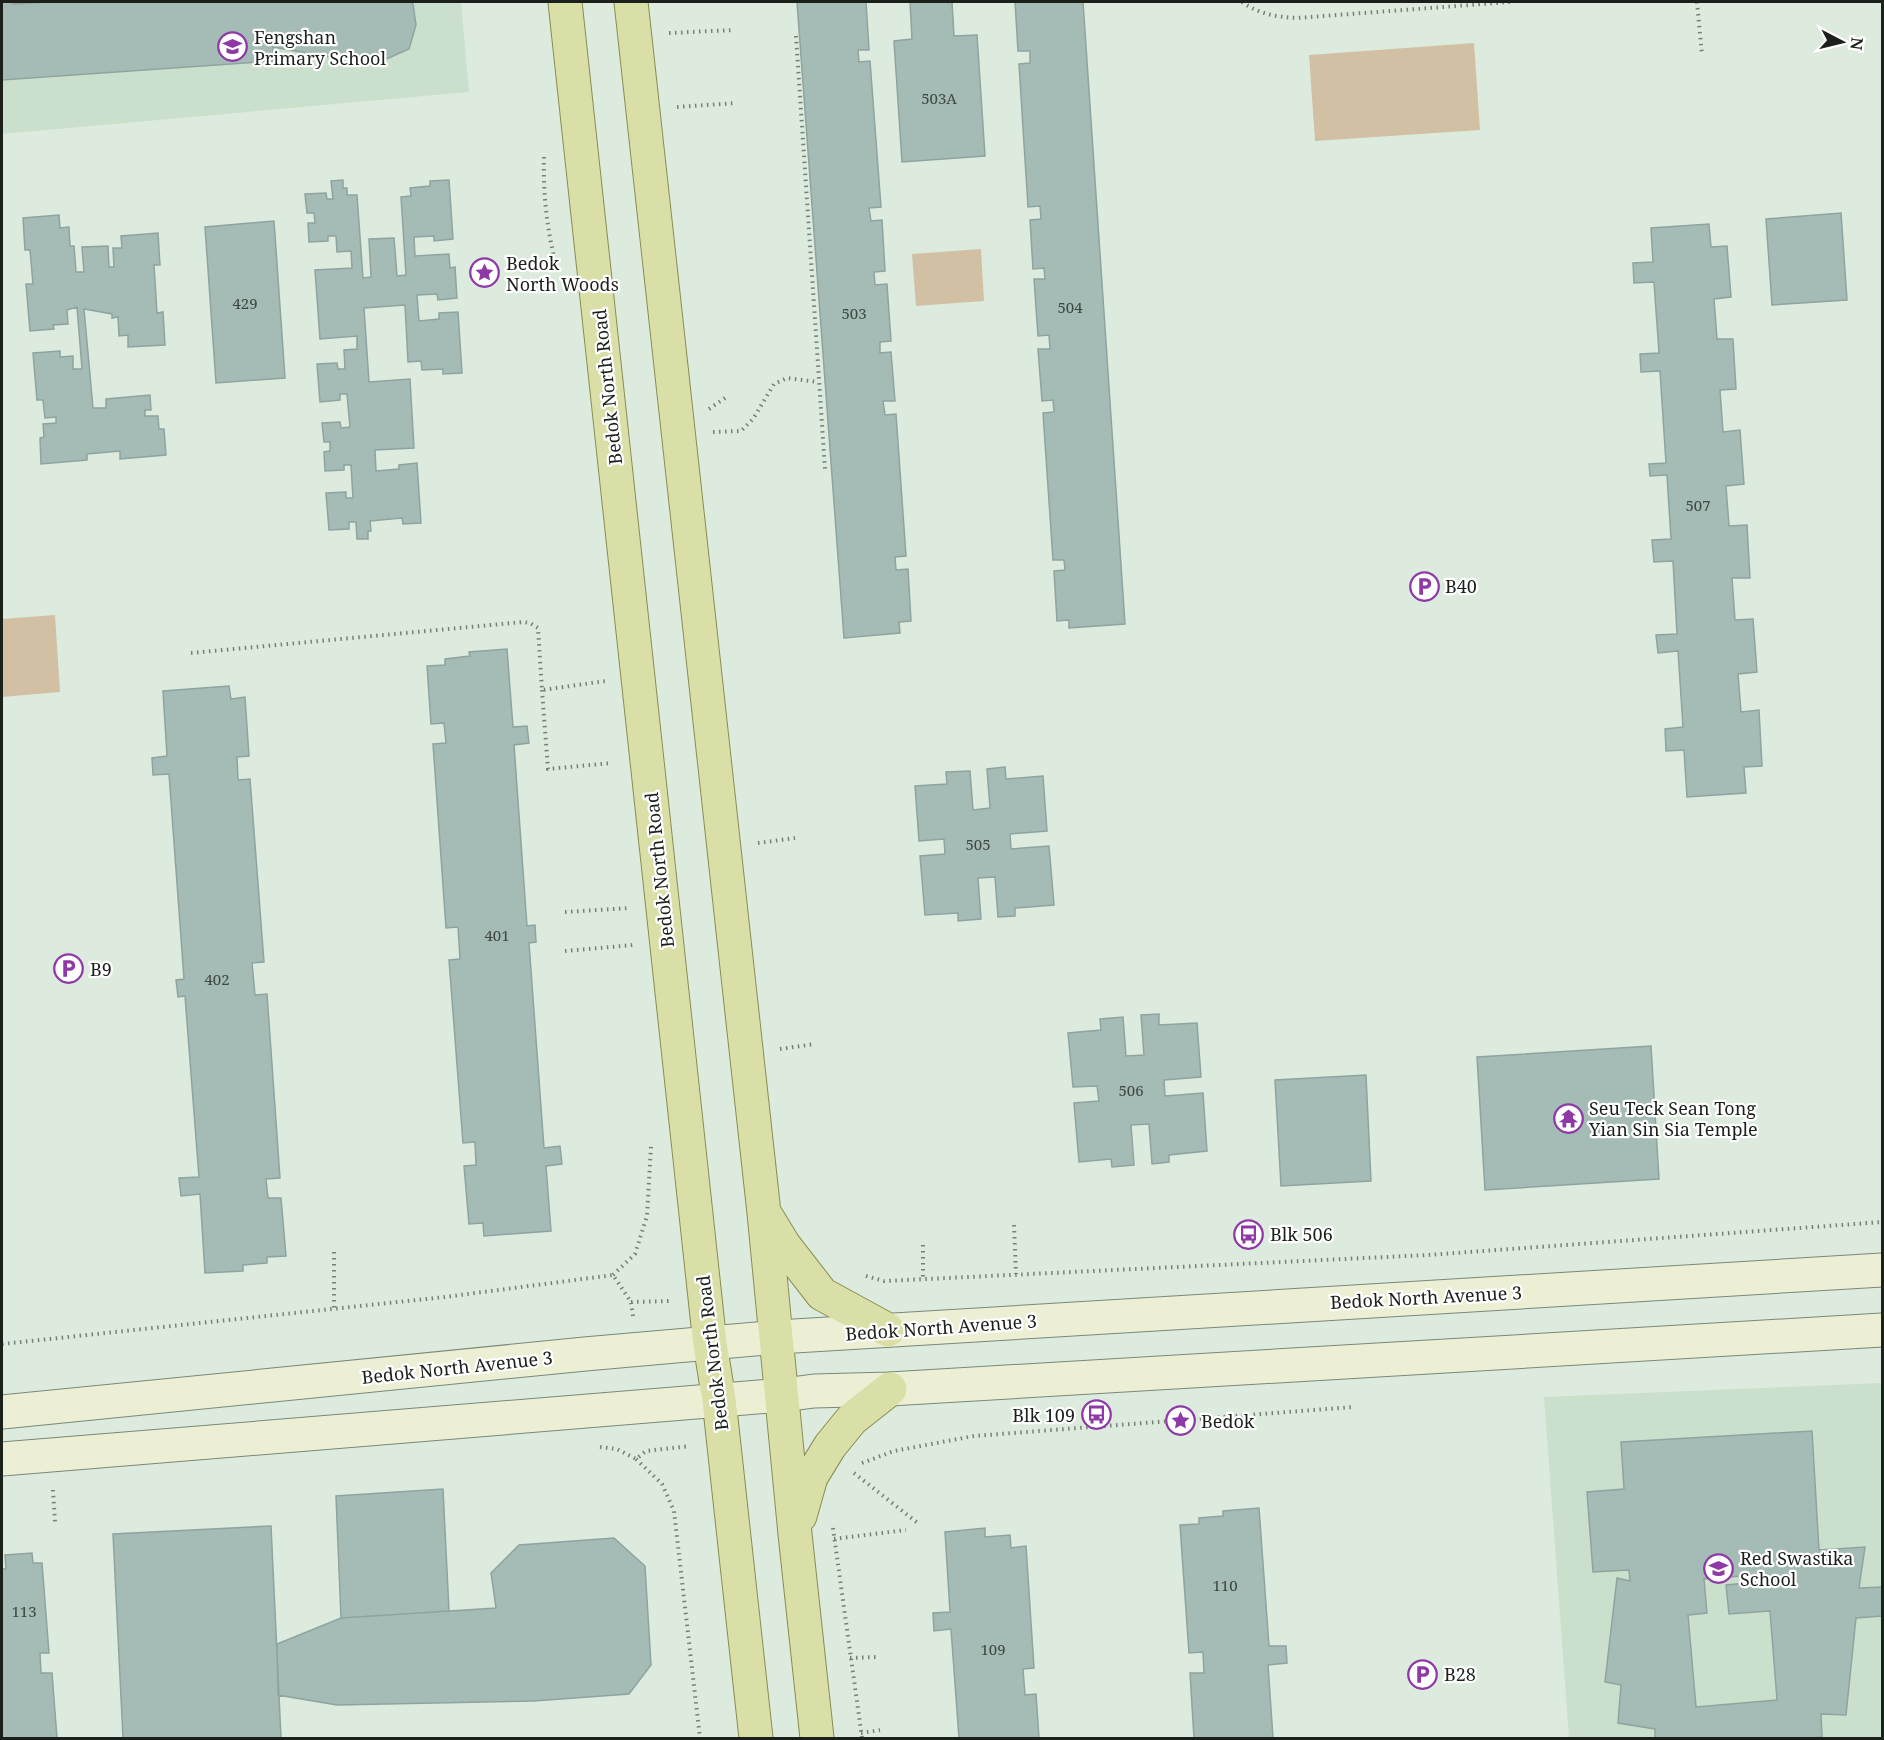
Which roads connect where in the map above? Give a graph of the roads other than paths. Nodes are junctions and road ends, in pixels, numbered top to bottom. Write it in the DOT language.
graph roads {
  1 [pos="565,2"];
  2 [pos="631,2"];
  3 [pos="764,1213"];
  4 [pos="1882,1270"];
  5 [pos="888,1330"];
  6 [pos="1882,1330"];
  7 [pos="778,1337"];
  8 [pos="710,1344"];
  9 [pos="890,1389"];
  10 [pos="783,1395"];
  11 [pos="719,1400"];
  12 [pos="2,1412"];
  13 [pos="2,1459"];
  14 [pos="795,1534"];
  15 [pos="756,1738"];
  16 [pos="817,1738"];
  1 -- 8 [label="main road, Bedok North Road"];
  2 -- 3 [label="main road"];
  3 -- 5 [label="main road"];
  3 -- 7 [label="main road"];
  4 -- 5 [label="main road, Bedok North Avenue 3"];
  5 -- 7 [label="main road, Bedok North Avenue 3"];
  6 -- 9 [label="main road"];
  7 -- 8 [label="main road, Bedok North Avenue 3"];
  7 -- 10 [label="main road"];
  8 -- 11 [label="main road, Bedok North Road"];
  8 -- 12 [label="main road, Bedok North Avenue 3"];
  9 -- 10 [label="main road"];
  9 -- 14 [label="main road"];
  10 -- 11 [label="main road"];
  10 -- 14 [label="main road"];
  11 -- 13 [label="main road"];
  11 -- 15 [label="main road, Bedok North Road"];
  14 -- 16 [label="main road"];
}
